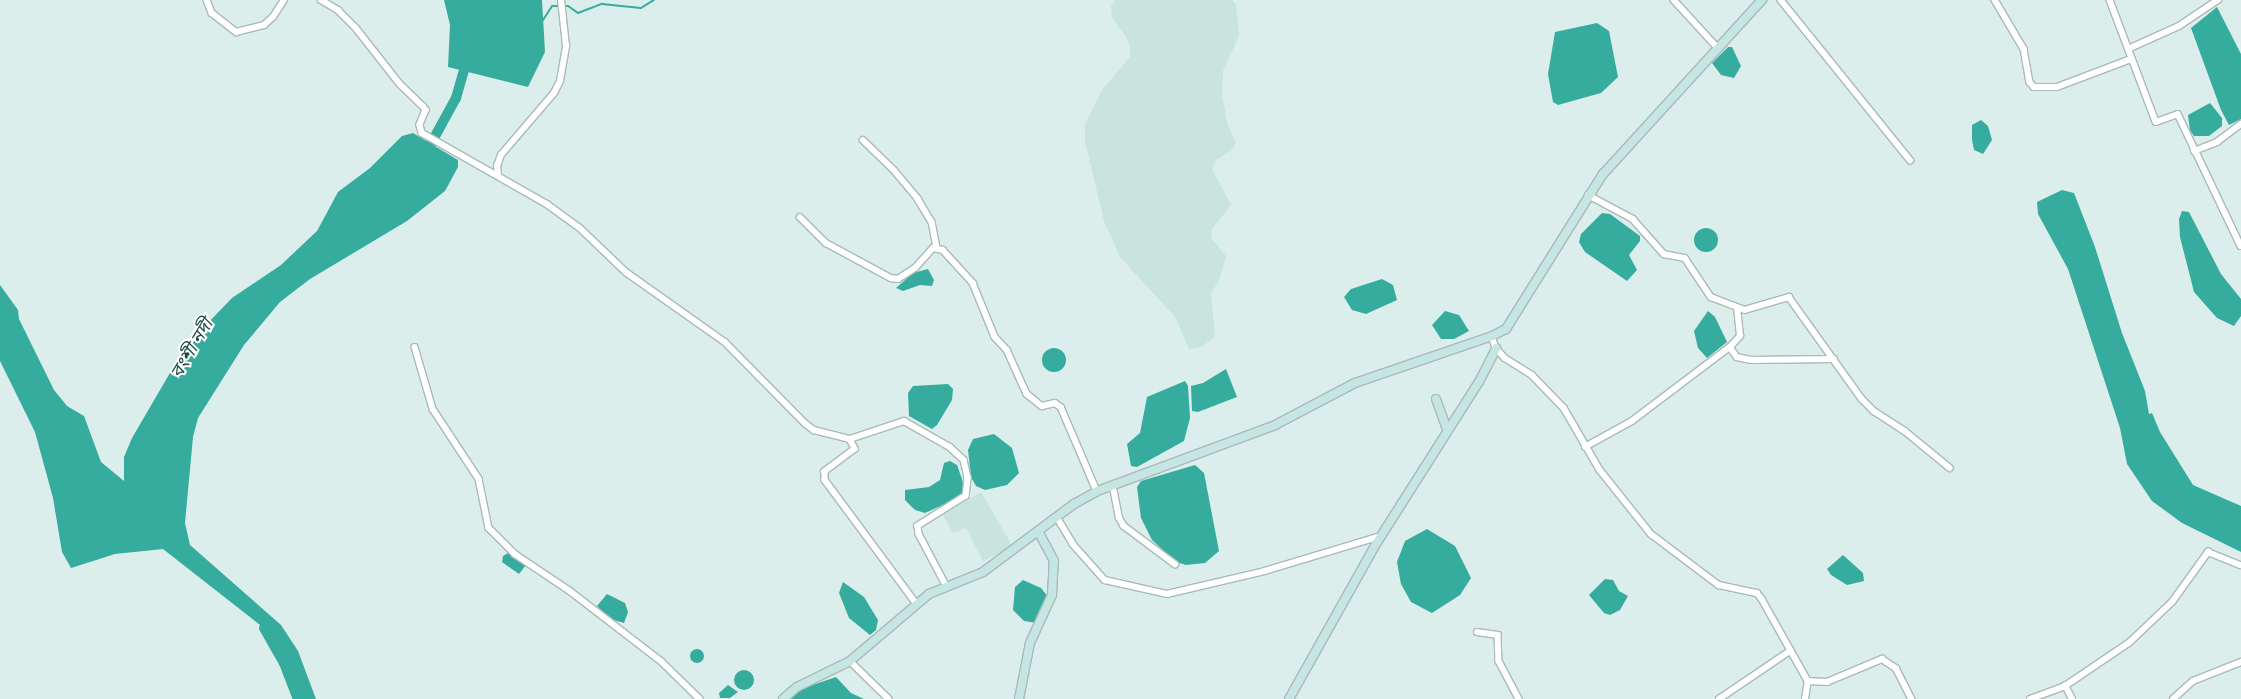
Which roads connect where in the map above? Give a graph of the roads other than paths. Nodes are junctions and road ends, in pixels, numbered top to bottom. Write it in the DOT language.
graph roads {
  1 [pos="207,0"];
  2 [pos="284,0"];
  3 [pos="321,0"];
  4 [pos="1674,0"];
  5 [pos="1762,0"];
  6 [pos="1781,0"];
  7 [pos="1995,0"];
  8 [pos="2110,0"];
  9 [pos="2218,0"];
  10 [pos="561,2"];
  11 [pos="1718,48"];
  12 [pos="2128,49"];
  13 [pos="2131,59"];
  14 [pos="2241,124"];
  15 [pos="863,140"];
  16 [pos="2194,150"];
  17 [pos="1910,160"];
  18 [pos="498,175"];
  19 [pos="1588,195"];
  20 [pos="800,217"];
  21 [pos="2241,246"];
  22 [pos="938,247"];
  23 [pos="1737,308"];
  24 [pos="1492,336"];
  25 [pos="415,347"];
  26 [pos="1730,347"];
  27 [pos="1496,348"];
  28 [pos="1834,359"];
  29 [pos="1436,399"];
  30 [pos="1447,430"];
  31 [pos="850,439"];
  32 [pos="1585,447"];
  33 [pos="1950,468"];
  34 [pos="1113,485"];
  35 [pos="1097,491"];
  36 [pos="1056,517"];
  37 [pos="1038,531"];
  38 [pos="1380,536"];
  39 [pos="1175,564"];
  40 [pos="2241,565"];
  41 [pos="946,585"];
  42 [pos="916,604"];
  43 [pos="1477,632"];
  44 [pos="1790,651"];
  45 [pos="850,661"];
  46 [pos="2241,662"];
  47 [pos="1808,681"];
  48 [pos="2065,686"];
  49 [pos="700,699"];
  50 [pos="784,699"];
  51 [pos="889,699"];
  52 [pos="1019,699"];
  53 [pos="1289,699"];
  54 [pos="1519,699"];
  55 [pos="1719,699"];
  56 [pos="1805,699"];
  57 [pos="1912,699"];
  58 [pos="2030,699"];
  59 [pos="2072,699"];
  60 [pos="2173,699"];
  1 -- 2 [label="street"];
  3 -- 18 [label="street"];
  4 -- 11 [label="street"];
  5 -- 11 [label="street"];
  6 -- 17 [label="street"];
  7 -- 13 [label="street"];
  8 -- 12 [label="street"];
  9 -- 12 [label="street"];
  10 -- 18 [label="street"];
  11 -- 19 [label="street"];
  12 -- 13 [label="street"];
  13 -- 16 [label="street"];
  14 -- 16 [label="street"];
  15 -- 22 [label="street"];
  16 -- 21 [label="street"];
  18 -- 31 [label="street"];
  19 -- 23 [label="street"];
  19 -- 24 [label="street"];
  20 -- 22 [label="street"];
  22 -- 35 [label="street"];
  23 -- 26 [label="street"];
  23 -- 28 [label="street"];
  24 -- 27 [label="street"];
  24 -- 34 [label="street"];
  25 -- 49 [label="street"];
  26 -- 28 [label="street"];
  26 -- 32 [label="street"];
  27 -- 30 [label="street"];
  27 -- 32 [label="street"];
  28 -- 33 [label="street"];
  29 -- 30 [label="street"];
  30 -- 38 [label="street"];
  31 -- 41 [label="street"];
  31 -- 42 [label="street"];
  32 -- 44 [label="street"];
  34 -- 35 [label="street"];
  34 -- 39 [label="street"];
  35 -- 36 [label="street"];
  36 -- 37 [label="street"];
  36 -- 38 [label="street"];
  37 -- 41 [label="street"];
  37 -- 52 [label="street"];
  38 -- 53 [label="street"];
  40 -- 48 [label="street"];
  41 -- 42 [label="street"];
  42 -- 45 [label="street"];
  43 -- 54 [label="street"];
  44 -- 47 [label="street"];
  44 -- 55 [label="street"];
  45 -- 50 [label="street"];
  45 -- 51 [label="street"];
  46 -- 60 [label="street"];
  47 -- 56 [label="street"];
  47 -- 57 [label="street"];
  48 -- 58 [label="street"];
  48 -- 59 [label="street"];
}
